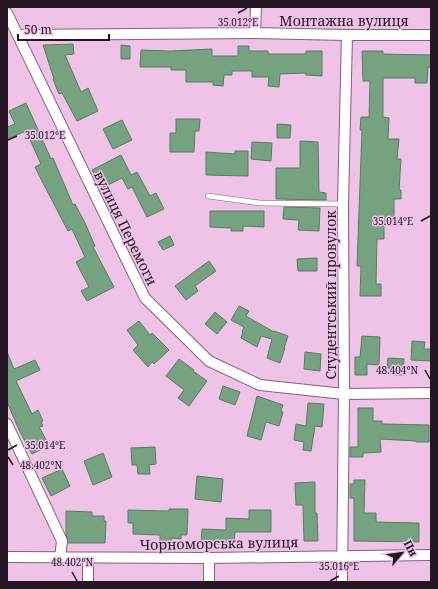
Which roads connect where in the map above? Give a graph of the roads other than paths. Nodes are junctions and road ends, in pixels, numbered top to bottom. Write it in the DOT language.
graph roads {
  1 [pos="256,7"];
  2 [pos="7,13"];
  3 [pos="13,31"];
  4 [pos="255,33"];
  5 [pos="347,35"];
  6 [pos="431,35"];
  7 [pos="208,196"];
  8 [pos="343,204"];
  9 [pos="431,393"];
  10 [pos="344,394"];
  11 [pos="7,424"];
  12 [pos="431,554"];
  13 [pos="342,555"];
  14 [pos="7,557"];
  15 [pos="60,558"];
  16 [pos="88,558"];
  17 [pos="209,558"];
  18 [pos="88,582"];
  19 [pos="209,582"];
  20 [pos="342,582"];
  1 -- 4 [label="street"];
  2 -- 3 [label="street, вулиця Перемоги"];
  3 -- 4 [label="street, Монтажна вулиця"];
  3 -- 10 [label="street, вулиця Перемоги"];
  4 -- 5 [label="street, Монтажна вулиця"];
  5 -- 6 [label="street, Монтажна вулиця"];
  5 -- 8 [label="street, Студентський провулок"];
  7 -- 8 [label="lane"];
  8 -- 10 [label="street, Студентський провулок"];
  9 -- 10 [label="street, вулиця Перемоги"];
  10 -- 13 [label="street, Студентський провулок"];
  11 -- 15 [label="street"];
  12 -- 13 [label="street, Чорноморська вулиця"];
  13 -- 17 [label="street, Чорноморська вулиця"];
  13 -- 20 [label="street, Студентський провулок"];
  14 -- 15 [label="street, Чорноморська вулиця"];
  15 -- 16 [label="street, Чорноморська вулиця"];
  16 -- 17 [label="street, Чорноморська вулиця"];
  16 -- 18 [label="street"];
  17 -- 19 [label="street"];
}
